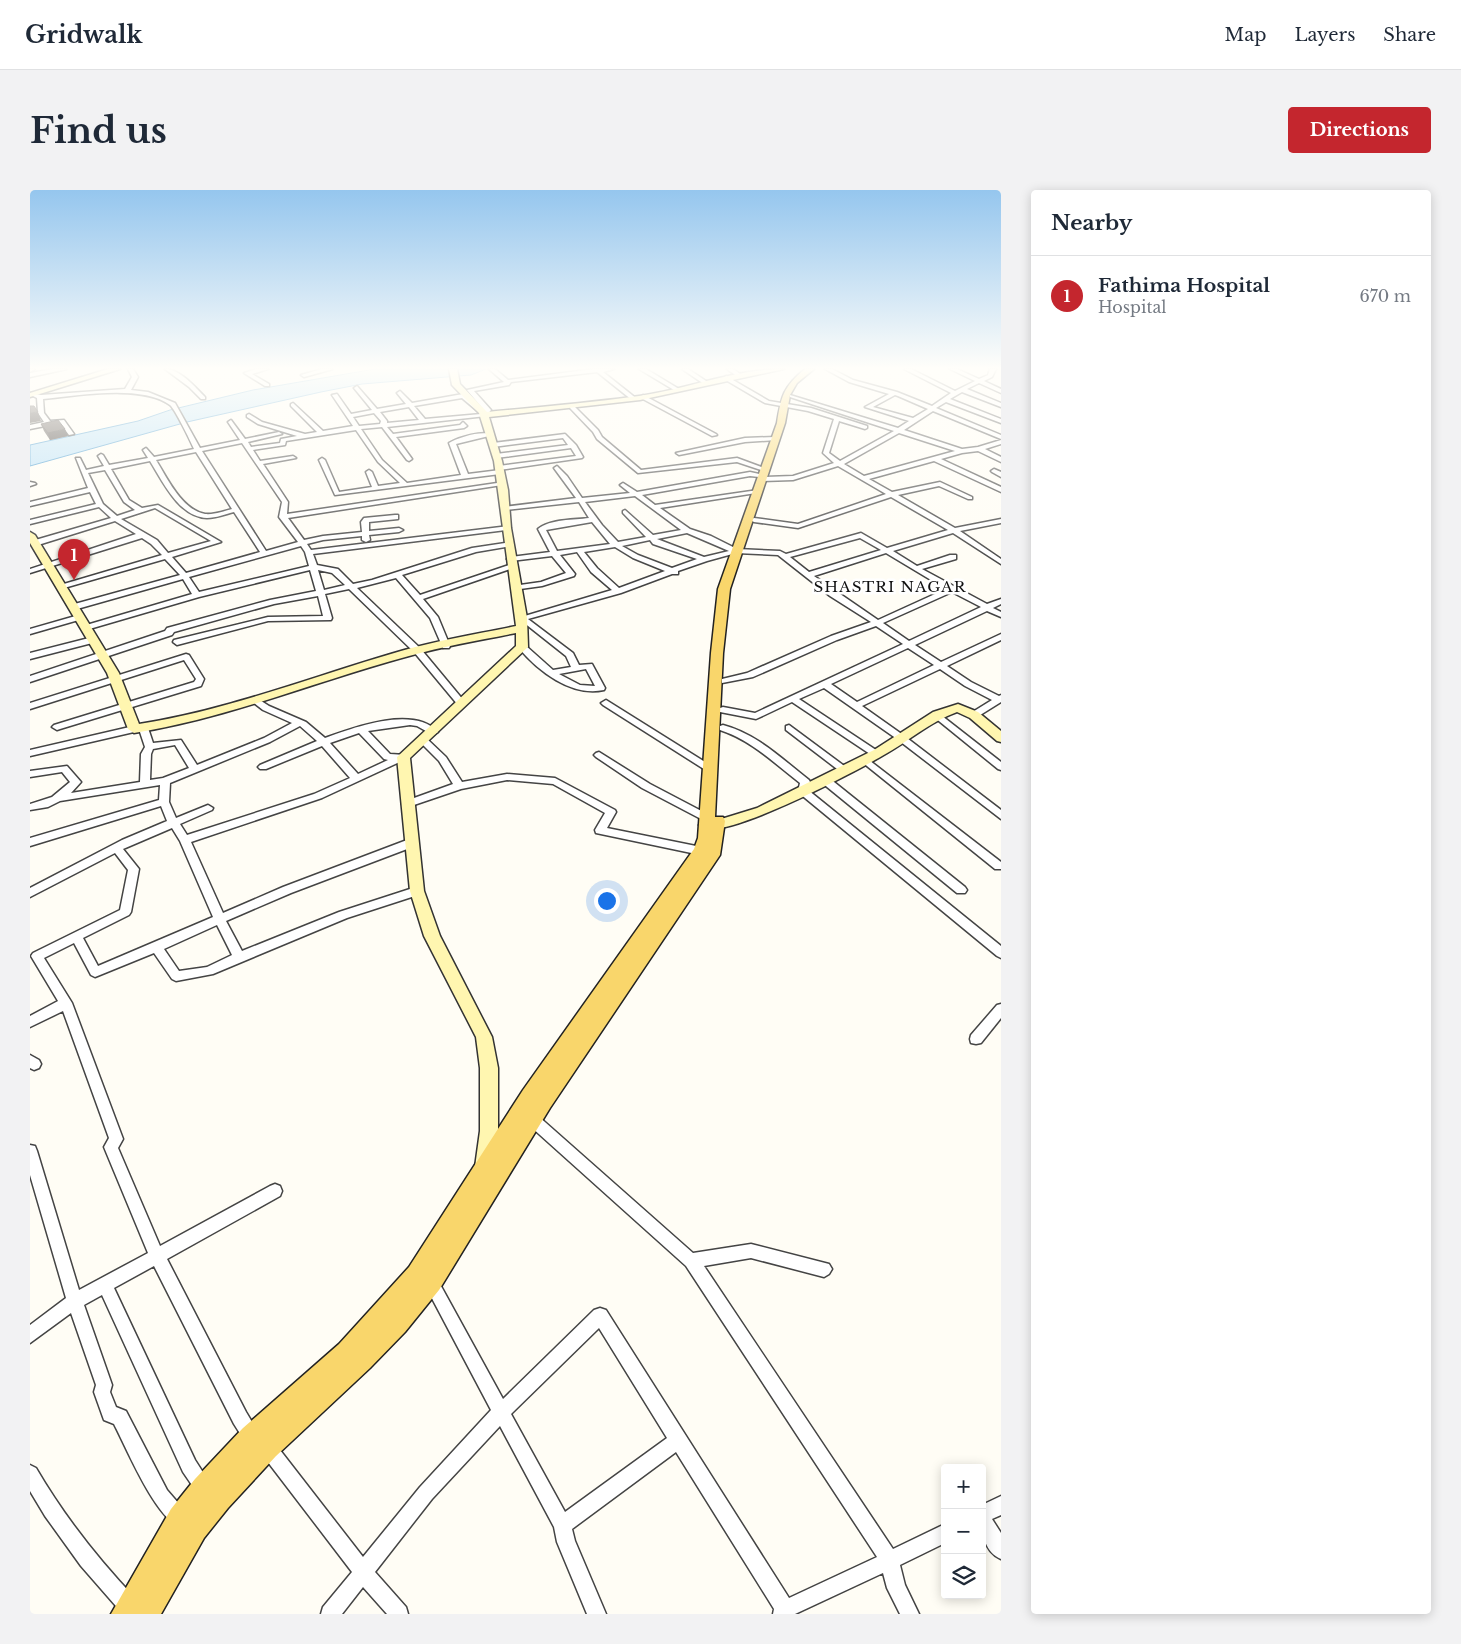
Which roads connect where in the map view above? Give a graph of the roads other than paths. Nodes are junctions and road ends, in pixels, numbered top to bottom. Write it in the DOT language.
graph roads {
  1 [pos="190,435"];
  2 [pos="239,435"];
  3 [pos="272,435"];
  4 [pos="361,435"];
  5 [pos="396,435"];
  6 [pos="490,435"];
  7 [pos="598,435"];
  8 [pos="776,435"];
  9 [pos="783,435"];
  10 [pos="831,435"];
  11 [pos="890,435"];
  12 [pos="915,435"];
  13 [pos="989,435"];
  14 [pos="305,436"];
  15 [pos="392,436"];
  16 [pos="775,439"];
  17 [pos="1001,441"];
  18 [pos="243,442"];
  19 [pos="720,444"];
  20 [pos="574,446"];
  21 [pos="249,449"];
  22 [pos="979,449"];
  23 [pos="146,450"];
  24 [pos="198,450"];
  25 [pos="962,451"];
  26 [pos="679,453"];
  27 [pos="101,456"];
  28 [pos="293,458"];
  29 [pos="936,458"];
  30 [pos="78,459"];
  31 [pos="152,459"];
  32 [pos="410,459"];
  33 [pos="322,460"];
  34 [pos="497,460"];
  35 [pos="737,460"];
  36 [pos="1001,460"];
  37 [pos="259,464"];
  38 [pos="839,464"];
  39 [pos="108,468"];
  40 [pos="557,468"];
  41 [pos="994,471"];
  42 [pos="85,472"];
  43 [pos="368,472"];
  44 [pos="1001,475"];
  45 [pos="465,476"];
  46 [pos="864,478"];
  47 [pos="762,479"];
  48 [pos="406,485"];
  49 [pos="623,485"];
  50 [pos="376,489"];
  51 [pos="93,490"];
  52 [pos="1001,490"];
  53 [pos="636,494"];
  54 [pos="892,494"];
  55 [pos="970,498"];
  56 [pos="583,500"];
  57 [pos="30,504"];
  58 [pos="100,505"];
  59 [pos="654,507"];
  60 [pos="505,508"];
  61 [pos="140,510"];
  62 [pos="236,510"];
  63 [pos="625,512"];
  64 [pos="283,517"];
  65 [pos="395,517"];
  66 [pos="118,520"];
  67 [pos="594,520"];
  68 [pos="754,520"];
  69 [pos="30,522"];
  70 [pos="999,523"];
  71 [pos="506,528"];
  72 [pos="399,530"];
  73 [pos="954,530"];
  74 [pos="687,531"];
  75 [pos="366,534"];
  76 [pos="142,536"];
  77 [pos="33,539"];
  78 [pos="652,539"];
  79 [pos="302,543"];
  80 [pos="509,544"];
  81 [pos="616,545"];
  82 [pos="366,546"];
  83 [pos="579,550"];
  84 [pos="886,551"];
  85 [pos="309,552"];
  86 [pos="740,552"];
  87 [pos="264,553"];
  88 [pos="555,554"];
  89 [pos="787,556"];
  90 [pos="169,557"];
  91 [pos="953,557"];
  92 [pos="704,559"];
  93 [pos="1001,562"];
  94 [pos="512,563"];
  95 [pos="49,566"];
  96 [pos="314,567"];
  97 [pos="916,569"];
  98 [pos="30,571"];
  99 [pos="674,572"];
  100 [pos="397,574"];
  101 [pos="808,574"];
  102 [pos="184,575"];
  103 [pos="61,586"];
  104 [pos="350,587"];
  105 [pos="516,588"];
  106 [pos="952,589"];
  107 [pos="322,592"];
  108 [pos="618,592"];
  109 [pos="197,594"];
  110 [pos="419,598"];
  111 [pos="1001,601"];
  112 [pos="988,607"];
  113 [pos="77,612"];
  114 [pos="1001,615"];
  115 [pos="522,623"];
  116 [pos="877,623"];
  117 [pos="86,628"];
  118 [pos="30,632"];
  119 [pos="169,633"];
  120 [pos="1001,636"];
  121 [pos="93,640"];
  122 [pos="177,642"];
  123 [pos="910,645"];
  124 [pos="446,646"];
  125 [pos="522,647"];
  126 [pos="417,650"];
  127 [pos="102,654"];
  128 [pos="30,656"];
  129 [pos="186,657"];
  130 [pos="941,666"];
  131 [pos="576,667"];
  132 [pos="551,673"];
  133 [pos="30,679"];
  134 [pos="115,680"];
  135 [pos="724,681"];
  136 [pos="826,685"];
  137 [pos="1000,698"];
  138 [pos="793,699"];
  139 [pos="255,700"];
  140 [pos="606,702"];
  141 [pos="460,703"];
  142 [pos="30,706"];
  143 [pos="125,706"];
  144 [pos="856,706"];
  145 [pos="937,715"];
  146 [pos="974,715"];
  147 [pos="723,719"];
  148 [pos="298,723"];
  149 [pos="57,727"];
  150 [pos="138,728"];
  151 [pos="360,728"];
  152 [pos="789,728"];
  153 [pos="428,736"];
  154 [pos="902,738"];
  155 [pos="1001,738"];
  156 [pos="323,741"];
  157 [pos="150,747"];
  158 [pos="30,753"];
  159 [pos="599,755"];
  160 [pos="62,757"];
  161 [pos="403,757"];
  162 [pos="870,757"];
  163 [pos="263,767"];
  164 [pos="1001,767"];
  165 [pos="710,768"];
  166 [pos="195,770"];
  167 [pos="844,770"];
  168 [pos="30,774"];
  169 [pos="356,778"];
  170 [pos="165,780"];
  171 [pos="825,780"];
  172 [pos="145,783"];
  173 [pos="459,786"];
  174 [pos="803,791"];
  175 [pos="61,798"];
  176 [pos="164,802"];
  177 [pos="407,804"];
  178 [pos="30,807"];
  179 [pos="208,808"];
  180 [pos="1001,816"];
  181 [pos="710,822"];
  182 [pos="175,823"];
  183 [pos="185,840"];
  184 [pos="30,842"];
  185 [pos="411,843"];
  186 [pos="117,849"];
  187 [pos="701,851"];
  188 [pos="999,866"];
  189 [pos="960,890"];
  190 [pos="417,891"];
  191 [pos="30,893"];
  192 [pos="220,920"];
  193 [pos="77,936"];
  194 [pos="156,947"];
  195 [pos="1001,953"];
  196 [pos="34,957"];
  197 [pos="239,957"];
  198 [pos="66,1003"];
  199 [pos="1001,1009"];
  200 [pos="30,1022"];
  201 [pos="976,1039"];
  202 [pos="523,1120"];
  203 [pos="30,1151"];
  204 [pos="483,1171"];
  205 [pos="275,1191"];
  206 [pos="157,1256"];
  207 [pos="691,1262"];
  208 [pos="824,1269"];
  209 [pos="431,1282"];
  210 [pos="105,1284"];
  211 [pos="75,1301"];
  212 [pos="30,1335"];
  213 [pos="502,1411"];
  214 [pos="678,1440"];
  215 [pos="259,1442"];
  216 [pos="30,1474"];
  217 [pos="204,1488"];
  218 [pos="1001,1505"];
  219 [pos="986,1514"];
  220 [pos="180,1518"];
  221 [pos="562,1524"];
  222 [pos="986,1524"];
  223 [pos="941,1535"];
  224 [pos="1001,1550"];
  225 [pos="890,1560"];
  226 [pos="363,1572"];
  227 [pos="127,1610"];
  228 [pos="784,1612"];
  229 [pos="146,1614"];
  230 [pos="330,1614"];
  231 [pos="399,1614"];
  232 [pos="596,1614"];
  233 [pos="910,1614"];
  1 -- 24 [label="street"];
  2 -- 18 [label="street"];
  3 -- 18 [label="street"];
  4 -- 48 [label="street"];
  5 -- 15 [label="street"];
  6 -- 34 [label="street"];
  7 -- 35 [label="street"];
  8 -- 16 [label="main road"];
  9 -- 47 [label="main road"];
  10 -- 38 [label="street"];
  11 -- 38 [label="street"];
  12 -- 25 [label="street"];
  13 -- 17 [label="street"];
  14 -- 21 [label="street"];
  15 -- 32 [label="street"];
  16 -- 19 [label="street"];
  16 -- 47 [label="main road"];
  17 -- 22 [label="street"];
  18 -- 21 [label="street"];
  18 -- 24 [label="street"];
  19 -- 26 [label="street"];
  19 -- 35 [label="street"];
  20 -- 34 [label="street"];
  20 -- 34 [label="street"];
  20 -- 34 [label="street"];
  21 -- 37 [label="street"];
  22 -- 25 [label="street"];
  22 -- 36 [label="street"];
  23 -- 31 [label="street"];
  24 -- 31 [label="street"];
  24 -- 62 [label="street"];
  25 -- 29 [label="street"];
  27 -- 39 [label="street"];
  28 -- 37 [label="street"];
  29 -- 46 [label="street"];
  29 -- 52 [label="street"];
  30 -- 42 [label="street"];
  31 -- 39 [label="street"];
  31 -- 62 [label="street"];
  33 -- 50 [label="street"];
  34 -- 45 [label="street"];
  34 -- 45 [label="street"];
  34 -- 60 [label="street"];
  34 -- 64 [label="street"];
  35 -- 47 [label="street"];
  37 -- 64 [label="street"];
  38 -- 46 [label="street"];
  38 -- 47 [label="street"];
  39 -- 42 [label="street"];
  39 -- 61 [label="street"];
  40 -- 56 [label="street"];
  41 -- 44 [label="street"];
  42 -- 51 [label="street"];
  43 -- 50 [label="street"];
  45 -- 48 [label="street"];
  46 -- 54 [label="street"];
  47 -- 53 [label="street"];
  47 -- 59 [label="street"];
  47 -- 68 [label="main road"];
  47 -- 86 [label="main road"];
  48 -- 50 [label="street"];
  49 -- 53 [label="street"];
  51 -- 57 [label="street"];
  51 -- 58 [label="street"];
  53 -- 56 [label="street"];
  53 -- 59 [label="street"];
  54 -- 55 [label="street"];
  54 -- 68 [label="street"];
  54 -- 73 [label="street"];
  56 -- 60 [label="street"];
  56 -- 67 [label="street"];
  58 -- 66 [label="street"];
  58 -- 69 [label="street"];
  59 -- 74 [label="street"];
  60 -- 71 [label="street"];
  61 -- 66 [label="street"];
  61 -- 90 [label="street"];
  62 -- 87 [label="street"];
  63 -- 78 [label="street"];
  64 -- 79 [label="street"];
  65 -- 75 [label="street"];
  66 -- 76 [label="street"];
  66 -- 77 [label="street"];
  67 -- 81 [label="street"];
  67 -- 88 [label="street"];
  68 -- 86 [label="main road"];
  70 -- 73 [label="street"];
  71 -- 80 [label="street"];
  71 -- 82 [label="street"];
  72 -- 75 [label="street"];
  73 -- 84 [label="street"];
  73 -- 93 [label="street"];
  74 -- 78 [label="street"];
  74 -- 86 [label="street"];
  75 -- 79 [label="street"];
  75 -- 82 [label="street"];
  76 -- 90 [label="street"];
  76 -- 95 [label="street"];
  77 -- 95 [label="street"];
  78 -- 81 [label="street"];
  78 -- 92 [label="street"];
  79 -- 85 [label="street"];
  79 -- 87 [label="street"];
  80 -- 94 [label="street"];
  80 -- 100 [label="street"];
  81 -- 83 [label="street"];
  81 -- 99 [label="street"];
  82 -- 85 [label="street"];
  83 -- 88 [label="street"];
  83 -- 108 [label="street"];
  84 -- 89 [label="street"];
  84 -- 97 [label="street"];
  84 -- 101 [label="street"];
  85 -- 96 [label="street"];
  86 -- 89 [label="street"];
  86 -- 92 [label="street"];
  86 -- 135 [label="main road"];
  86 -- 165 [label="main road"];
  87 -- 102 [label="street"];
  88 -- 94 [label="street"];
  88 -- 105 [label="street"];
  89 -- 101 [label="street"];
  90 -- 102 [label="street"];
  90 -- 103 [label="street"];
  91 -- 97 [label="street"];
  92 -- 99 [label="street"];
  94 -- 105 [label="street"];
  94 -- 110 [label="street"];
  95 -- 98 [label="street"];
  95 -- 103 [label="street"];
  96 -- 104 [label="street"];
  96 -- 107 [label="street"];
  96 -- 109 [label="street"];
  97 -- 106 [label="street"];
  99 -- 108 [label="street"];
  100 -- 104 [label="street"];
  100 -- 110 [label="street"];
  101 -- 116 [label="street"];
  102 -- 109 [label="street"];
  102 -- 113 [label="street"];
  103 -- 113 [label="street"];
  104 -- 107 [label="street"];
  104 -- 126 [label="street"];
  105 -- 115 [label="street"];
  106 -- 112 [label="street"];
  106 -- 116 [label="street"];
  107 -- 119 [label="street"];
  107 -- 122 [label="street"];
  108 -- 115 [label="street"];
  109 -- 117 [label="street"];
  110 -- 124 [label="street"];
  111 -- 112 [label="street"];
  112 -- 114 [label="street"];
  112 -- 123 [label="street"];
  113 -- 117 [label="street"];
  113 -- 118 [label="street"];
  115 -- 124 [label="street"];
  115 -- 125 [label="street"];
  115 -- 131 [label="street"];
  116 -- 123 [label="street"];
  116 -- 135 [label="street"];
  117 -- 121 [label="street"];
  119 -- 122 [label="street"];
  119 -- 127 [label="street"];
  120 -- 130 [label="street"];
  121 -- 127 [label="street"];
  121 -- 128 [label="street"];
  122 -- 129 [label="street"];
  123 -- 130 [label="street"];
  123 -- 136 [label="street"];
  124 -- 126 [label="street"];
  125 -- 132 [label="street"];
  125 -- 141 [label="street"];
  126 -- 139 [label="street"];
  126 -- 141 [label="street"];
  127 -- 133 [label="street"];
  127 -- 134 [label="street"];
  129 -- 134 [label="street"];
  129 -- 143 [label="street"];
  130 -- 137 [label="street"];
  130 -- 144 [label="street"];
  131 -- 132 [label="street"];
  131 -- 132 [label="street"];
  134 -- 142 [label="street"];
  134 -- 143 [label="street"];
  135 -- 147 [label="main road"];
  136 -- 138 [label="street"];
  136 -- 144 [label="street"];
  137 -- 146 [label="street"];
  138 -- 147 [label="street"];
  138 -- 162 [label="street"];
  139 -- 148 [label="street"];
  139 -- 150 [label="street"];
  140 -- 165 [label="street"];
  141 -- 153 [label="street"];
  143 -- 149 [label="street"];
  143 -- 150 [label="street"];
  144 -- 154 [label="street"];
  145 -- 146 [label="street"];
  145 -- 154 [label="street"];
  145 -- 164 [label="street"];
  146 -- 155 [label="street"];
  147 -- 174 [label="street"];
  147 -- 181 [label="main road"];
  148 -- 156 [label="street"];
  148 -- 166 [label="street"];
  150 -- 157 [label="street"];
  150 -- 160 [label="street"];
  151 -- 153 [label="street"];
  151 -- 156 [label="street"];
  151 -- 161 [label="street"];
  152 -- 167 [label="street"];
  153 -- 161 [label="street"];
  153 -- 173 [label="street"];
  154 -- 162 [label="street"];
  154 -- 180 [label="street"];
  156 -- 163 [label="street"];
  156 -- 169 [label="street"];
  157 -- 166 [label="street"];
  157 -- 172 [label="street"];
  158 -- 160 [label="street"];
  159 -- 181 [label="street"];
  160 -- 168 [label="street"];
  160 -- 175 [label="street"];
  161 -- 169 [label="street"];
  161 -- 177 [label="street"];
  162 -- 167 [label="street"];
  162 -- 188 [label="street"];
  165 -- 181 [label="main road"];
  166 -- 170 [label="street"];
  167 -- 171 [label="street"];
  169 -- 183 [label="street"];
  170 -- 172 [label="street"];
  170 -- 176 [label="street"];
  171 -- 174 [label="street"];
  171 -- 189 [label="street"];
  172 -- 175 [label="street"];
  173 -- 177 [label="street"];
  173 -- 187 [label="street"];
  174 -- 181 [label="street"];
  174 -- 195 [label="street"];
  175 -- 178 [label="street"];
  176 -- 182 [label="street"];
  176 -- 184 [label="street"];
  177 -- 185 [label="street"];
  179 -- 182 [label="street"];
  181 -- 187 [label="main road"];
  181 -- 202 [label="main road"];
  182 -- 183 [label="street"];
  182 -- 186 [label="street"];
  183 -- 192 [label="street"];
  185 -- 190 [label="street"];
  185 -- 192 [label="street"];
  186 -- 191 [label="street"];
  186 -- 193 [label="street"];
  187 -- 202 [label="main road"];
  190 -- 197 [label="street"];
  190 -- 204 [label="street"];
  192 -- 194 [label="street"];
  192 -- 197 [label="street"];
  193 -- 194 [label="street"];
  193 -- 196 [label="street"];
  194 -- 197 [label="street"];
  196 -- 198 [label="street"];
  198 -- 200 [label="street"];
  198 -- 206 [label="street"];
  199 -- 201 [label="street"];
  202 -- 204 [label="main road"];
  202 -- 207 [label="street"];
  202 -- 209 [label="main road"];
  203 -- 211 [label="street"];
  204 -- 215 [label="main road"];
  205 -- 206 [label="street"];
  206 -- 210 [label="street"];
  206 -- 215 [label="street"];
  207 -- 208 [label="street"];
  207 -- 225 [label="street"];
  209 -- 213 [label="street"];
  209 -- 215 [label="main road"];
  210 -- 211 [label="street"];
  210 -- 217 [label="street"];
  211 -- 212 [label="street"];
  211 -- 220 [label="street"];
  213 -- 214 [label="street"];
  213 -- 221 [label="street"];
  213 -- 226 [label="street"];
  214 -- 221 [label="street"];
  214 -- 228 [label="street"];
  215 -- 217 [label="main road"];
  215 -- 226 [label="street"];
  215 -- 229 [label="main road"];
  216 -- 227 [label="street"];
  217 -- 220 [label="main road"];
  218 -- 219 [label="street"];
  220 -- 227 [label="main road"];
  221 -- 232 [label="street"];
  222 -- 224 [label="street"];
  223 -- 225 [label="street"];
  225 -- 228 [label="street"];
  225 -- 233 [label="street"];
  226 -- 230 [label="street"];
  226 -- 231 [label="street"];
}
